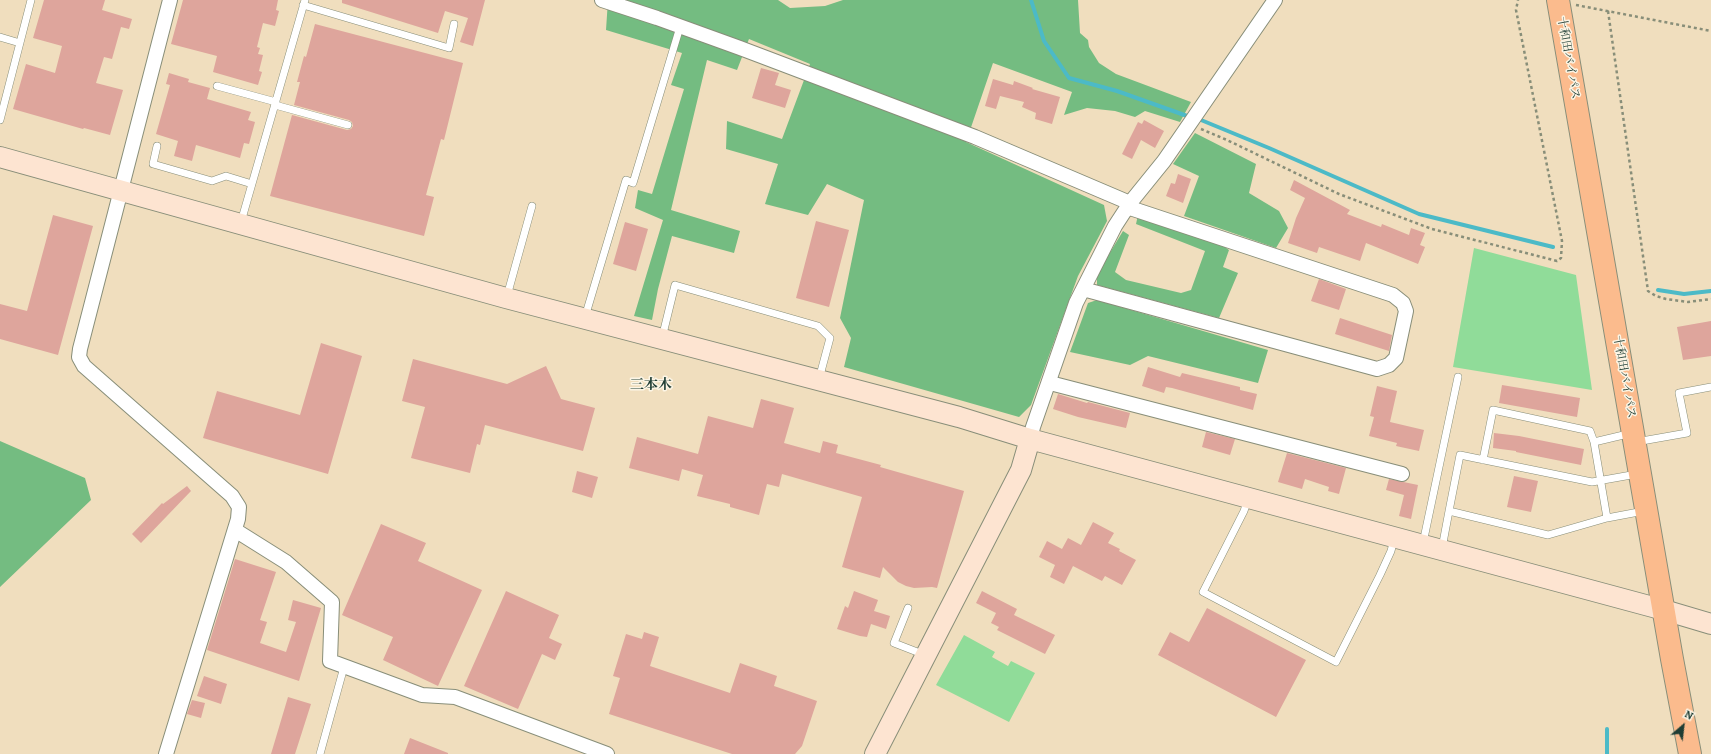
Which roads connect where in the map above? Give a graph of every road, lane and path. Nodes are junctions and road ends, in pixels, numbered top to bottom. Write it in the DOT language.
graph roads {
  1 [pos="31,0"];
  2 [pos="170,0"];
  3 [pos="602,0"];
  4 [pos="1275,0"];
  5 [pos="1518,0"];
  6 [pos="1566,2"];
  7 [pos="304,3"];
  8 [pos="1608,11"];
  9 [pos="454,24"];
  10 [pos="680,27"];
  11 [pos="1711,31"];
  12 [pos="0,37"];
  13 [pos="20,43"];
  14 [pos="217,86"];
  15 [pos="275,103"];
  16 [pos="0,120"];
  17 [pos="348,125"];
  18 [pos="1190,125"];
  19 [pos="157,146"];
  20 [pos="0,157"];
  21 [pos="252,184"];
  22 [pos="121,191"];
  23 [pos="1128,205"];
  24 [pos="532,206"];
  25 [pos="240,224"];
  26 [pos="1083,289"];
  27 [pos="506,298"];
  28 [pos="1711,299"];
  29 [pos="584,319"];
  30 [pos="661,340"];
  31 [pos="1458,377"];
  32 [pos="818,381"];
  33 [pos="1050,383"];
  34 [pos="1711,387"];
  35 [pos="1635,438"];
  36 [pos="1030,439"];
  37 [pos="1594,442"];
  38 [pos="1483,460"];
  39 [pos="1641,473"];
  40 [pos="1402,474"];
  41 [pos="1602,480"];
  42 [pos="1248,498"];
  43 [pos="1449,511"];
  44 [pos="1647,511"];
  45 [pos="1607,518"];
  46 [pos="235,530"];
  47 [pos="1395,537"];
  48 [pos="1422,545"];
  49 [pos="1442,551"];
  50 [pos="908,608"];
  51 [pos="1664,610"];
  52 [pos="1711,624"];
  53 [pos="926,655"];
  54 [pos="344,667"];
  55 [pos="166,754"];
  56 [pos="320,754"];
  57 [pos="607,754"];
  58 [pos="875,754"];
  59 [pos="1690,754"];
  1 -- 13 [label="lane"];
  2 -- 22 [label="street"];
  3 -- 10 [label="street"];
  4 -- 18 [label="street"];
  5 -- 18 [label="path"];
  6 -- 8 [label="path"];
  6 -- 35 [label="highway, 十和田バイパス"];
  7 -- 9 [label="lane"];
  7 -- 15 [label="lane"];
  8 -- 11 [label="path"];
  8 -- 28 [label="path"];
  10 -- 23 [label="street"];
  10 -- 29 [label="lane"];
  12 -- 13 [label="lane"];
  13 -- 16 [label="lane"];
  14 -- 15 [label="lane"];
  15 -- 17 [label="lane"];
  15 -- 21 [label="lane"];
  18 -- 23 [label="street"];
  19 -- 21 [label="lane"];
  20 -- 22 [label="street"];
  21 -- 25 [label="lane"];
  22 -- 25 [label="street"];
  22 -- 46 [label="street"];
  23 -- 26 [label="street"];
  23 -- 26 [label="street"];
  24 -- 27 [label="lane"];
  25 -- 27 [label="street"];
  26 -- 33 [label="street"];
  27 -- 29 [label="street"];
  29 -- 30 [label="street"];
  30 -- 32 [label="street"];
  30 -- 32 [label="lane"];
  31 -- 48 [label="lane"];
  32 -- 36 [label="street"];
  33 -- 36 [label="street"];
  33 -- 40 [label="street"];
  34 -- 35 [label="lane"];
  35 -- 37 [label="lane"];
  35 -- 39 [label="highway, 十和田バイパス"];
  36 -- 42 [label="street"];
  36 -- 53 [label="street"];
  37 -- 38 [label="lane"];
  37 -- 41 [label="lane"];
  38 -- 41 [label="lane"];
  38 -- 43 [label="lane"];
  39 -- 41 [label="lane"];
  39 -- 44 [label="highway, 十和田バイパス"];
  41 -- 45 [label="lane"];
  42 -- 47 [label="street"];
  42 -- 47 [label="lane"];
  43 -- 45 [label="lane"];
  43 -- 49 [label="lane"];
  44 -- 45 [label="lane"];
  44 -- 51 [label="highway, 十和田バイパス"];
  46 -- 54 [label="street"];
  46 -- 55 [label="street"];
  47 -- 48 [label="street"];
  48 -- 49 [label="street"];
  49 -- 51 [label="street"];
  50 -- 53 [label="lane"];
  51 -- 52 [label="street"];
  51 -- 59 [label="highway, 十和田バイパス"];
  53 -- 58 [label="street"];
  54 -- 56 [label="lane"];
  54 -- 57 [label="street"];
}
